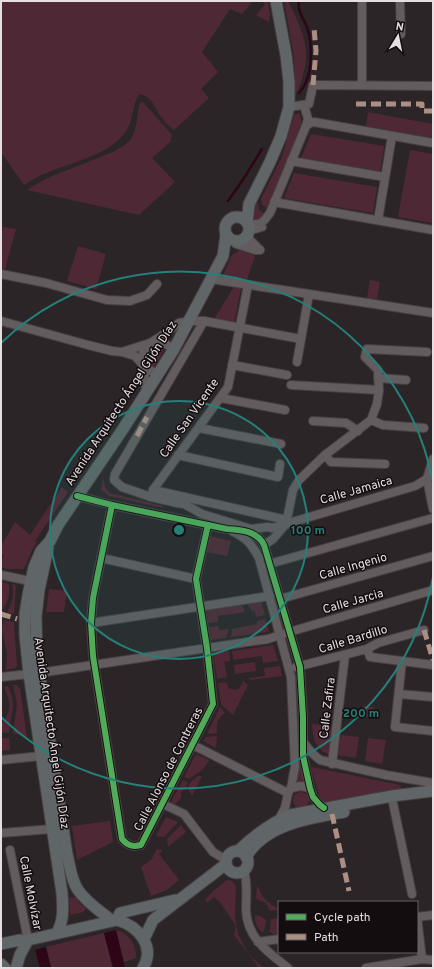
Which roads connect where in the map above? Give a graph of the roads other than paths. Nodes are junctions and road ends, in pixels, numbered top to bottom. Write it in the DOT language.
graph roads {
  1 [pos="276,1"];
  2 [pos="362,1"];
  3 [pos="400,1"];
  4 [pos="401,34"];
  5 [pos="362,86"];
  6 [pos="433,86"];
  7 [pos="304,105"];
  8 [pos="289,107"];
  9 [pos="306,126"];
  10 [pos="392,136"];
  11 [pos="433,143"];
  12 [pos="291,161"];
  13 [pos="385,177"];
  14 [pos="274,202"];
  15 [pos="249,204"];
  16 [pos="233,217"];
  17 [pos="378,220"];
  18 [pos="433,230"];
  19 [pos="244,233"];
  20 [pos="226,235"];
  21 [pos="223,256"];
  22 [pos="1,274"];
  23 [pos="211,279"];
  24 [pos="157,284"];
  25 [pos="248,285"];
  26 [pos="309,294"];
  27 [pos="433,313"];
  28 [pos="1,321"];
  29 [pos="189,321"];
  30 [pos="204,321"];
  31 [pos="239,327"];
  32 [pos="301,339"];
  33 [pos="150,343"];
  34 [pos="174,349"];
  35 [pos="122,352"];
  36 [pos="427,352"];
  37 [pos="297,362"];
  38 [pos="143,365"];
  39 [pos="232,365"];
  40 [pos="157,375"];
  41 [pos="287,375"];
  42 [pos="378,378"];
  43 [pos="406,380"];
  44 [pos="291,385"];
  45 [pos="379,390"];
  46 [pos="146,393"];
  47 [pos="221,398"];
  48 [pos="285,410"];
  49 [pos="371,420"];
  50 [pos="313,421"];
  51 [pos="199,428"];
  52 [pos="424,428"];
  53 [pos="358,431"];
  54 [pos="281,444"];
  55 [pos="178,455"];
  56 [pos="325,455"];
  57 [pos="433,459"];
  58 [pos="280,464"];
  59 [pos="385,464"];
  60 [pos="429,476"];
  61 [pos="152,493"];
  62 [pos="77,496"];
  63 [pos="177,504"];
  64 [pos="112,505"];
  65 [pos="433,509"];
  66 [pos="433,518"];
  67 [pos="189,521"];
  68 [pos="287,522"];
  69 [pos="208,525"];
  70 [pos="227,530"];
  71 [pos="50,541"];
  72 [pos="264,545"];
  73 [pos="433,556"];
  74 [pos="101,558"];
  75 [pos="269,564"];
  76 [pos="1,575"];
  77 [pos="196,579"];
  78 [pos="30,581"];
  79 [pos="433,590"];
  80 [pos="270,596"];
  81 [pos="280,599"];
  82 [pos="200,606"];
  83 [pos="91,622"];
  84 [pos="424,630"];
  85 [pos="289,632"];
  86 [pos="280,636"];
  87 [pos="206,648"];
  88 [pos="367,649"];
  89 [pos="346,655"];
  90 [pos="402,661"];
  91 [pos="94,664"];
  92 [pos="433,665"];
  93 [pos="300,667"];
  94 [pos="289,669"];
  95 [pos="34,674"];
  96 [pos="1,677"];
  97 [pos="399,694"];
  98 [pos="433,697"];
  99 [pos="433,731"];
  100 [pos="304,743"];
  101 [pos="193,745"];
  102 [pos="41,756"];
  103 [pos="1,760"];
  104 [pos="332,764"];
  105 [pos="433,783"];
  106 [pos="310,788"];
  107 [pos="290,790"];
  108 [pos="433,791"];
  109 [pos="313,797"];
  110 [pos="433,800"];
  111 [pos="393,803"];
  112 [pos="163,804"];
  113 [pos="324,808"];
  114 [pos="303,812"];
  115 [pos="279,819"];
  116 [pos="52,829"];
  117 [pos="273,832"];
  118 [pos="1,833"];
  119 [pos="10,850"];
  120 [pos="242,854"];
  121 [pos="226,862"];
  122 [pos="244,870"];
  123 [pos="412,894"];
  124 [pos="182,898"];
  125 [pos="433,915"];
  126 [pos="418,917"];
  127 [pos="114,920"];
  128 [pos="418,925"];
  129 [pos="57,933"];
  130 [pos="278,938"];
  131 [pos="144,939"];
  132 [pos="27,941"];
  133 [pos="258,942"];
  134 [pos="1,944"];
  135 [pos="422,959"];
  136 [pos="433,960"];
  137 [pos="1,964"];
  138 [pos="5,968"];
  139 [pos="16,968"];
  140 [pos="143,968"];
  141 [pos="288,968"];
  142 [pos="366,968"];
  1 -- 8 [label="main road, Avenida Arquitecto Ángel Gijón Díaz"];
  2 -- 5 [label="street"];
  3 -- 4 [label="street"];
  5 -- 6 [label="street"];
  5 -- 7 [label="street"];
  7 -- 8 [label="street"];
  7 -- 9 [label="street"];
  8 -- 15 [label="main road, Avenida Arquitecto Ángel Gijón Díaz"];
  9 -- 10 [label="street"];
  9 -- 12 [label="street"];
  10 -- 11 [label="street"];
  10 -- 13 [label="street"];
  12 -- 13 [label="street"];
  12 -- 14 [label="street"];
  13 -- 17 [label="street"];
  14 -- 17 [label="street"];
  14 -- 19 [label="street"];
  15 -- 16 [label="main road, Avenida Arquitecto Ángel Gijón Díaz"];
  15 -- 19 [label="main road, Avenida Arquitecto Ángel Gijón Díaz"];
  16 -- 19 [label="main road"];
  16 -- 20 [label="main road, Avenida Arquitecto Ángel Gijón Díaz"];
  17 -- 18 [label="street"];
  19 -- 19 [label="street"];
  19 -- 20 [label="main road"];
  19 -- 21 [label="main road, Avenida Arquitecto Ángel Gijón Díaz"];
  20 -- 21 [label="main road, Avenida Arquitecto Ángel Gijón Díaz"];
  21 -- 23 [label="main road, Avenida Arquitecto Ángel Gijón Díaz"];
  22 -- 24 [label="street"];
  23 -- 25 [label="street"];
  23 -- 29 [label="main road, Avenida Arquitecto Ángel Gijón Díaz"];
  25 -- 26 [label="street"];
  25 -- 31 [label="street, Calle San Vicente"];
  26 -- 27 [label="street"];
  26 -- 32 [label="street"];
  28 -- 35 [label="street"];
  29 -- 30 [label="street"];
  29 -- 33 [label="street"];
  29 -- 34 [label="main road, Avenida Arquitecto Ángel Gijón Díaz"];
  30 -- 31 [label="street"];
  30 -- 61 [label="street"];
  31 -- 32 [label="street"];
  31 -- 39 [label="street, Calle San Vicente"];
  32 -- 37 [label="street"];
  33 -- 34 [label="street"];
  33 -- 35 [label="street"];
  33 -- 38 [label="street"];
  34 -- 40 [label="main road, Avenida Arquitecto Ángel Gijón Díaz"];
  35 -- 38 [label="street"];
  36 -- 42 [label="street"];
  38 -- 40 [label="street"];
  38 -- 46 [label="street"];
  39 -- 41 [label="street"];
  39 -- 47 [label="street, Calle San Vicente"];
  40 -- 46 [label="main road, Avenida Arquitecto Ángel Gijón Díaz"];
  42 -- 43 [label="street"];
  42 -- 45 [label="street"];
  44 -- 45 [label="street"];
  45 -- 49 [label="street"];
  46 -- 62 [label="main road, Avenida Arquitecto Ángel Gijón Díaz"];
  47 -- 48 [label="street"];
  47 -- 51 [label="street, Calle San Vicente"];
  49 -- 52 [label="street"];
  49 -- 53 [label="street"];
  50 -- 53 [label="street"];
  51 -- 54 [label="street"];
  51 -- 55 [label="street, Calle San Vicente"];
  53 -- 56 [label="street"];
  55 -- 58 [label="street"];
  55 -- 61 [label="street, Calle San Vicente"];
  56 -- 59 [label="street"];
  56 -- 68 [label="street"];
  57 -- 60 [label="street"];
  60 -- 65 [label="street"];
  60 -- 68 [label="street, Calle Jamaica"];
  61 -- 63 [label="street"];
  61 -- 68 [label="street"];
  62 -- 64 [label="street"];
  62 -- 71 [label="main road, Avenida Arquitecto Ángel Gijón Díaz"];
  63 -- 67 [label="street"];
  63 -- 68 [label="street, Calle Jamaica"];
  64 -- 67 [label="street"];
  64 -- 74 [label="street"];
  66 -- 75 [label="street"];
  67 -- 69 [label="street"];
  68 -- 72 [label="street, Calle Jamaica"];
  69 -- 70 [label="street"];
  69 -- 77 [label="street"];
  70 -- 72 [label="street"];
  70 -- 80 [label="street"];
  71 -- 78 [label="main road, Avenida Arquitecto Ángel Gijón Díaz"];
  71 -- 95 [label="main road, Avenida Arquitecto Ángel Gijón Díaz"];
  72 -- 75 [label="street"];
  73 -- 81 [label="street, Calle Ingenio"];
  74 -- 77 [label="street"];
  74 -- 83 [label="street"];
  75 -- 81 [label="street"];
  76 -- 78 [label="street"];
  77 -- 82 [label="street, Calle Alonso de Contreras"];
  78 -- 95 [label="main road, Avenida Arquitecto Ángel Gijón Díaz"];
  79 -- 85 [label="street, Calle Jarcia"];
  80 -- 82 [label="street"];
  80 -- 86 [label="street"];
  81 -- 85 [label="street"];
  82 -- 83 [label="street"];
  82 -- 87 [label="street, Calle Alonso de Contreras"];
  83 -- 91 [label="street"];
  84 -- 88 [label="street, Calle Bardillo"];
  85 -- 86 [label="street, Calle Jarcia"];
  85 -- 93 [label="street"];
  86 -- 87 [label="street, Calle Jarcia"];
  86 -- 94 [label="street"];
  87 -- 91 [label="street, Calle Jarcia"];
  87 -- 101 [label="street, Calle Alonso de Contreras"];
  88 -- 89 [label="street, Calle Bardillo"];
  88 -- 90 [label="street"];
  89 -- 93 [label="street, Calle Bardillo"];
  89 -- 104 [label="street, Calle Zafira"];
  90 -- 92 [label="street"];
  90 -- 97 [label="street"];
  91 -- 95 [label="street, Calle Jarcia"];
  91 -- 112 [label="street, Calle Alonso de Contreras"];
  93 -- 94 [label="street, Calle Bardillo"];
  93 -- 100 [label="street"];
  94 -- 107 [label="street"];
  95 -- 96 [label="street, Calle Jarcia"];
  95 -- 102 [label="main road, Avenida Arquitecto Ángel Gijón Díaz"];
  95 -- 127 [label="main road, Avenida Arquitecto Ángel Gijón Díaz"];
  97 -- 98 [label="street"];
  97 -- 99 [label="street"];
  100 -- 104 [label="street"];
  100 -- 106 [label="street"];
  101 -- 107 [label="street"];
  101 -- 112 [label="street, Calle Alonso de Contreras"];
  102 -- 103 [label="street"];
  102 -- 116 [label="main road, Avenida Arquitecto Ángel Gijón Díaz"];
  104 -- 105 [label="street"];
  106 -- 107 [label="street"];
  106 -- 109 [label="street"];
  107 -- 115 [label="street"];
  108 -- 113 [label="main road"];
  109 -- 113 [label="street"];
  109 -- 114 [label="street"];
  110 -- 111 [label="main road"];
  111 -- 117 [label="main road"];
  111 -- 123 [label="street"];
  112 -- 121 [label="street"];
  113 -- 114 [label="main road"];
  114 -- 115 [label="main road"];
  114 -- 117 [label="street"];
  115 -- 120 [label="main road"];
  116 -- 118 [label="street"];
  116 -- 129 [label="main road, Avenida Arquitecto Ángel Gijón Díaz"];
  117 -- 120 [label="main road"];
  119 -- 132 [label="street, Calle Molvízar"];
  120 -- 121 [label="main road"];
  120 -- 122 [label="main road"];
  121 -- 122 [label="main road"];
  121 -- 124 [label="main road"];
  122 -- 133 [label="street"];
  124 -- 127 [label="main road"];
  124 -- 131 [label="main road"];
  125 -- 126 [label="street"];
  127 -- 129 [label="main road"];
  127 -- 131 [label="main road, Avenida Arquitecto Ángel Gijón Díaz"];
  128 -- 135 [label="street"];
  129 -- 132 [label="main road"];
  130 -- 133 [label="street"];
  131 -- 140 [label="main road"];
  132 -- 134 [label="main road"];
  132 -- 139 [label="main road"];
  133 -- 141 [label="street"];
  135 -- 136 [label="street"];
  135 -- 142 [label="street"];
  137 -- 138 [label="main road"];
}
